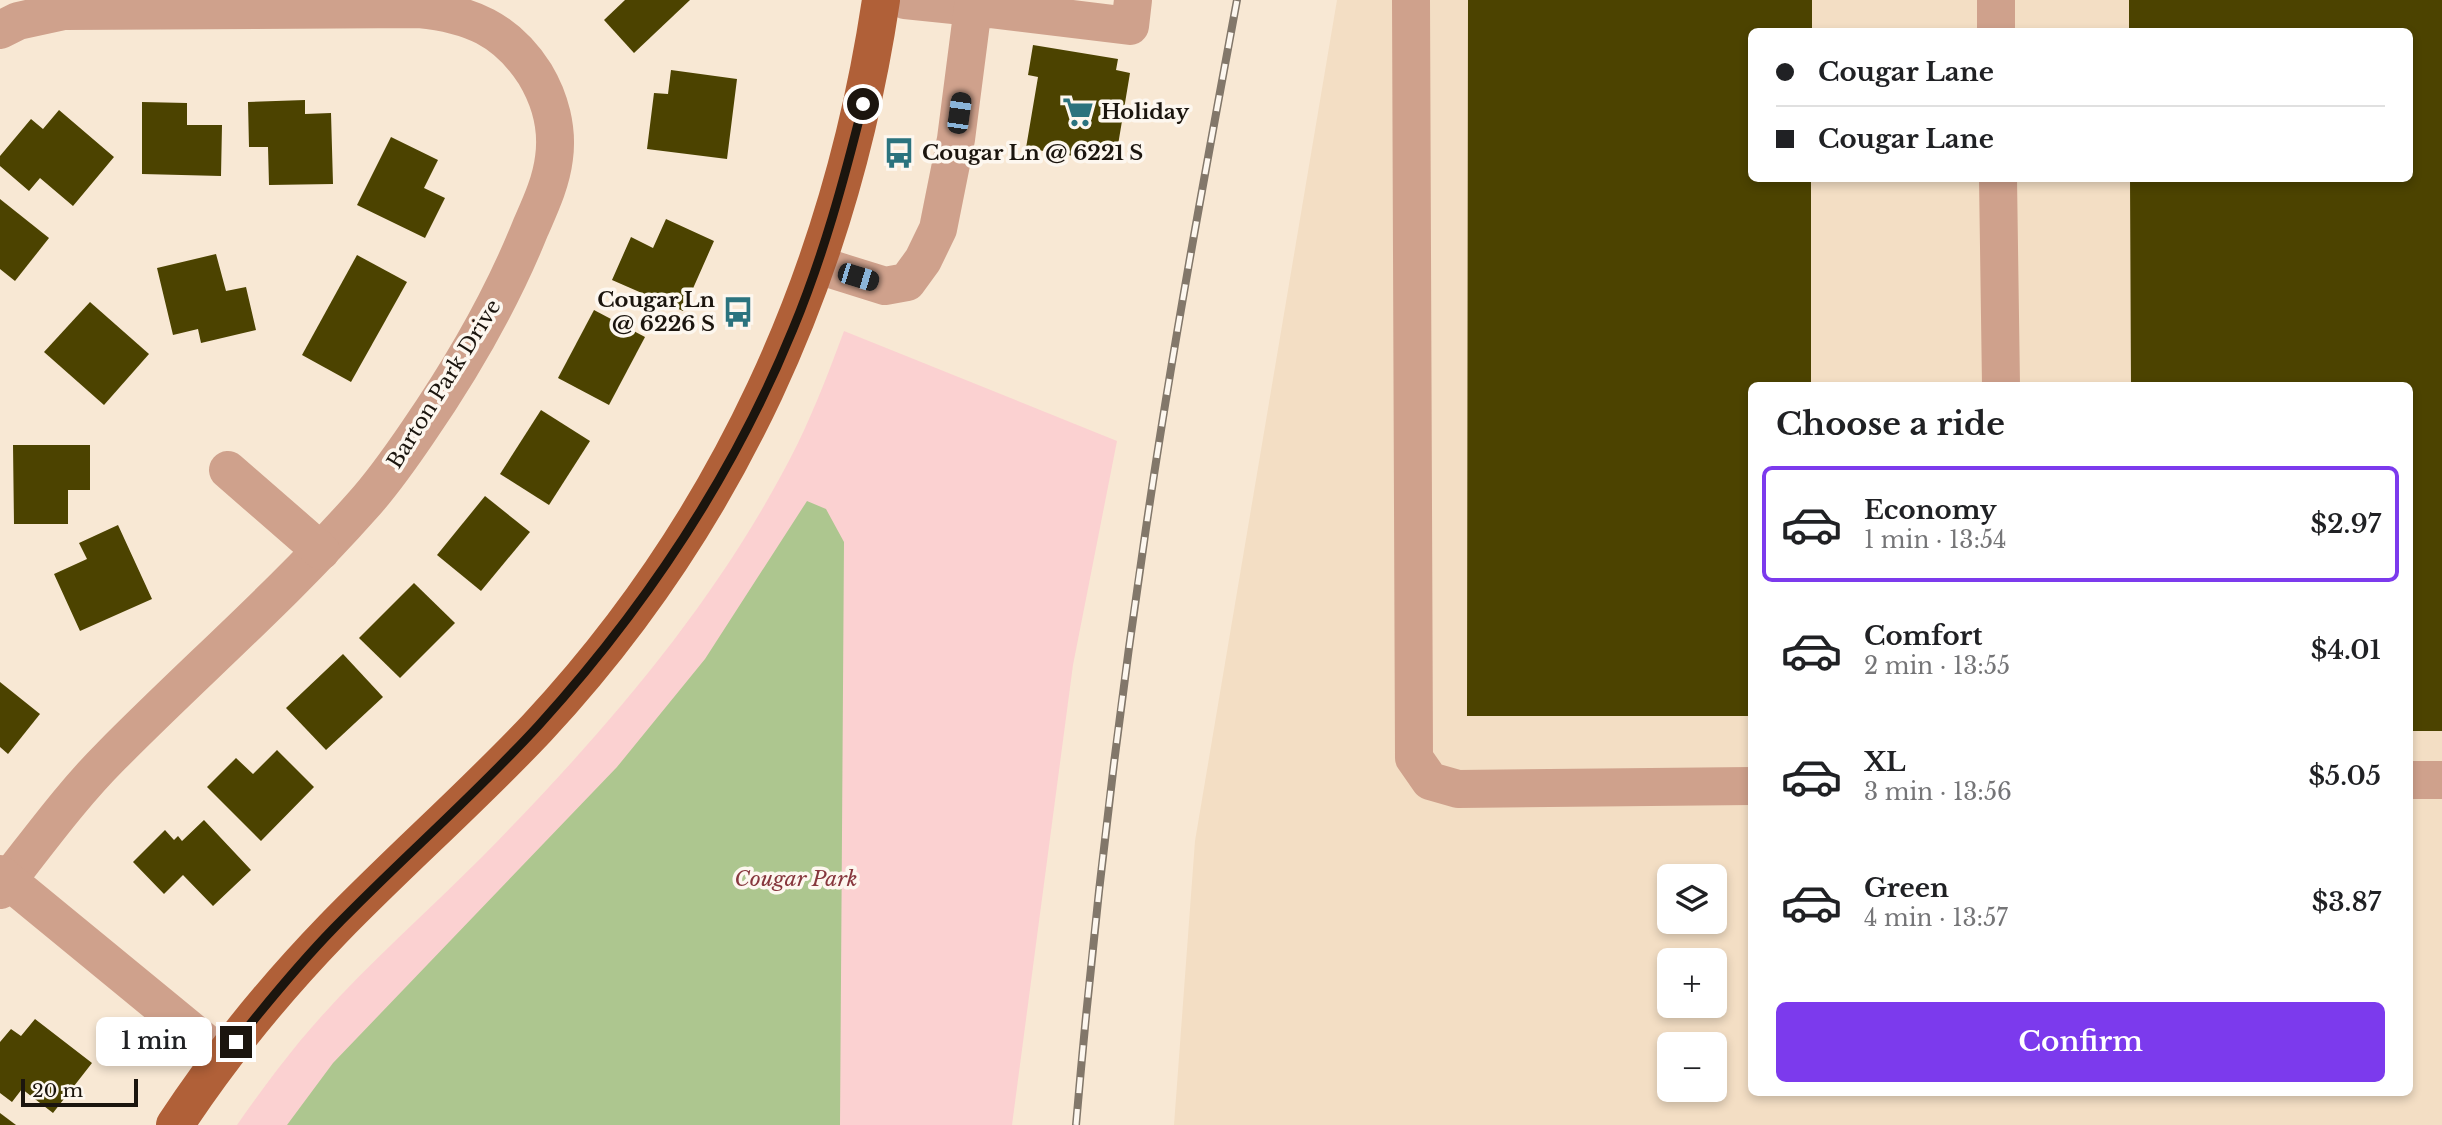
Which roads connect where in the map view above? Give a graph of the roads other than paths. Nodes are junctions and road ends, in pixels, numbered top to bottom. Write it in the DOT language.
graph roads {
  1 [pos="881,0"];
  2 [pos="905,0"];
  3 [pos="1133,0"];
  4 [pos="1411,0"];
  5 [pos="1996,0"];
  6 [pos="974,3"];
  7 [pos="1029,7"];
  8 [pos="1080,10"];
  9 [pos="1996,28"];
  10 [pos="0,30"];
  11 [pos="1998,182"];
  12 [pos="818,265"];
  13 [pos="2001,382"];
  14 [pos="228,470"];
  15 [pos="321,551"];
  16 [pos="2413,780"];
  17 [pos="2442,780"];
  18 [pos="1748,786"];
  19 [pos="3,882"];
  20 [pos="223,1057"];
  21 [pos="175,1125"];
  1 -- 12 [label="main road"];
  2 -- 6 [label="street"];
  3 -- 8 [label="street"];
  4 -- 18 [label="street"];
  5 -- 9 [label="street"];
  6 -- 7 [label="street"];
  6 -- 12 [label="street"];
  7 -- 8 [label="street"];
  10 -- 15 [label="street, Barton Park Drive"];
  11 -- 13 [label="street"];
  12 -- 20 [label="main road"];
  14 -- 15 [label="street"];
  15 -- 19 [label="street, Barton Park Drive"];
  16 -- 17 [label="street"];
  19 -- 20 [label="street"];
  20 -- 21 [label="main road"];
}
